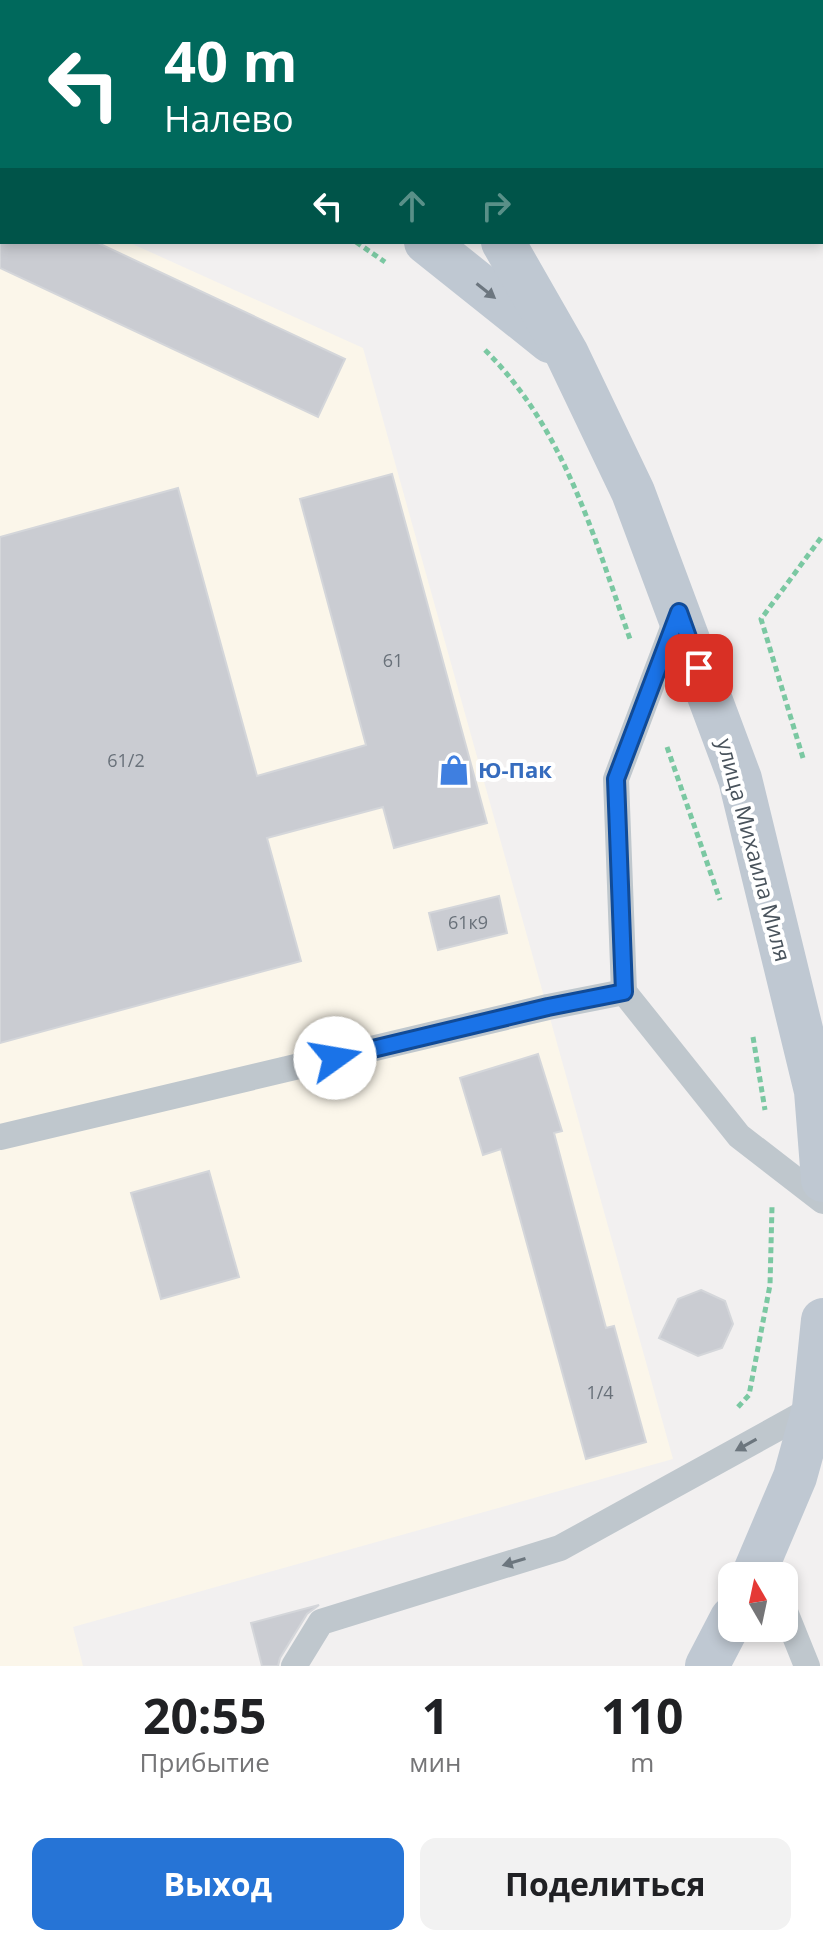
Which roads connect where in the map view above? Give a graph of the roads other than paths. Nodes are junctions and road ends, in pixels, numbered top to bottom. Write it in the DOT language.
graph roads {
  1 [pos="429,244"];
  2 [pos="504,244"];
  3 [pos="567,354"];
  4 [pos="679,612"];
  5 [pos="624,992"];
  6 [pos="0,1137"];
  7 [pos="823,1180"];
  8 [pos="823,1201"];
  9 [pos="823,1320"];
  10 [pos="814,1408"];
  11 [pos="764,1562"];
  12 [pos="720,1642"];
  13 [pos="797,1642"];
  14 [pos="294,1666"];
  15 [pos="707,1666"];
  16 [pos="807,1666"];
  1 -- 3 [label="main road, улица Михаила Миля, one-way"];
  2 -- 3 [label="main road, улица Михаила Миля"];
  3 -- 4 [label="main road, улица Михаила Миля"];
  4 -- 5 [label="lane"];
  4 -- 7 [label="main road, улица Михаила Миля"];
  5 -- 6 [label="lane"];
  5 -- 8 [label="lane"];
  9 -- 10 [label="main road"];
  10 -- 11 [label="main road"];
  10 -- 14 [label="lane, one-way"];
  12 -- 15 [label="main road"];
  13 -- 16 [label="lane"];
}
